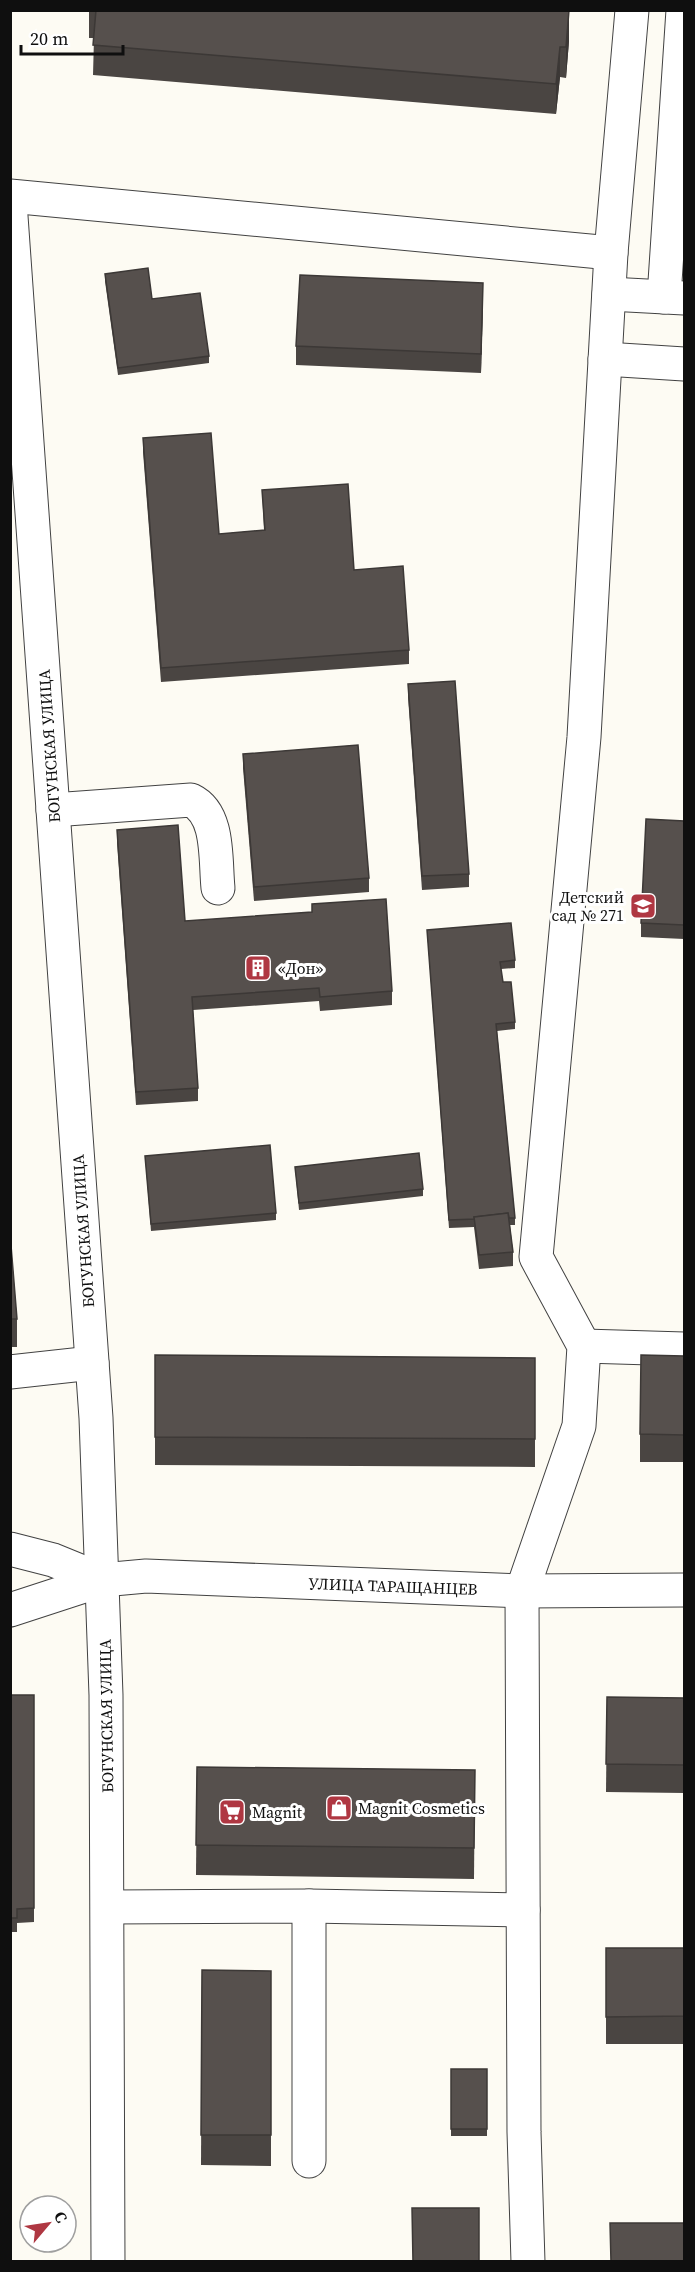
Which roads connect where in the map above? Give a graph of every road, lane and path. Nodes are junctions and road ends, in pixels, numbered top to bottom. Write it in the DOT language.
graph roads {
  1 [pos="632,10"];
  2 [pos="683,10"];
  3 [pos="10,196"];
  4 [pos="10,202"];
  5 [pos="611,253"];
  6 [pos="609,294"];
  7 [pos="674,298"];
  8 [pos="605,359"];
  9 [pos="684,364"];
  10 [pos="53,810"];
  11 [pos="218,888"];
  12 [pos="584,1346"];
  13 [pos="684,1349"];
  14 [pos="92,1364"];
  15 [pos="10,1372"];
  16 [pos="10,1549"];
  17 [pos="102,1580"];
  18 [pos="684,1590"];
  19 [pos="522,1591"];
  20 [pos="10,1610"];
  21 [pos="309,1906"];
  22 [pos="109,1907"];
  23 [pos="523,1910"];
  24 [pos="309,2161"];
  25 [pos="108,2262"];
  26 [pos="528,2262"];
  1 -- 5 [label="street"];
  2 -- 7 [label="street"];
  3 -- 5 [label="street"];
  4 -- 10 [label="street, БОГУНСКАЯ УЛИЦА"];
  5 -- 6 [label="street"];
  6 -- 7 [label="street"];
  6 -- 8 [label="street"];
  8 -- 9 [label="street"];
  8 -- 12 [label="street"];
  10 -- 11 [label="street"];
  10 -- 14 [label="street, БОГУНСКАЯ УЛИЦА"];
  12 -- 13 [label="street"];
  12 -- 19 [label="street"];
  14 -- 15 [label="street"];
  14 -- 17 [label="street, БОГУНСКАЯ УЛИЦА"];
  16 -- 17 [label="street, УЛИЦА ТАРАЩАНЦЕВ"];
  17 -- 19 [label="street, УЛИЦА ТАРАЩАНЦЕВ"];
  17 -- 20 [label="street, УЛИЦА ТАРАЩАНЦЕВ"];
  17 -- 22 [label="street, БОГУНСКАЯ УЛИЦА"];
  18 -- 19 [label="street, УЛИЦА ТАРАЩАНЦЕВ"];
  19 -- 23 [label="street"];
  21 -- 22 [label="street"];
  21 -- 23 [label="street"];
  21 -- 24 [label="street"];
  22 -- 25 [label="street, БОГУНСКАЯ УЛИЦА"];
  23 -- 26 [label="street"];
}
